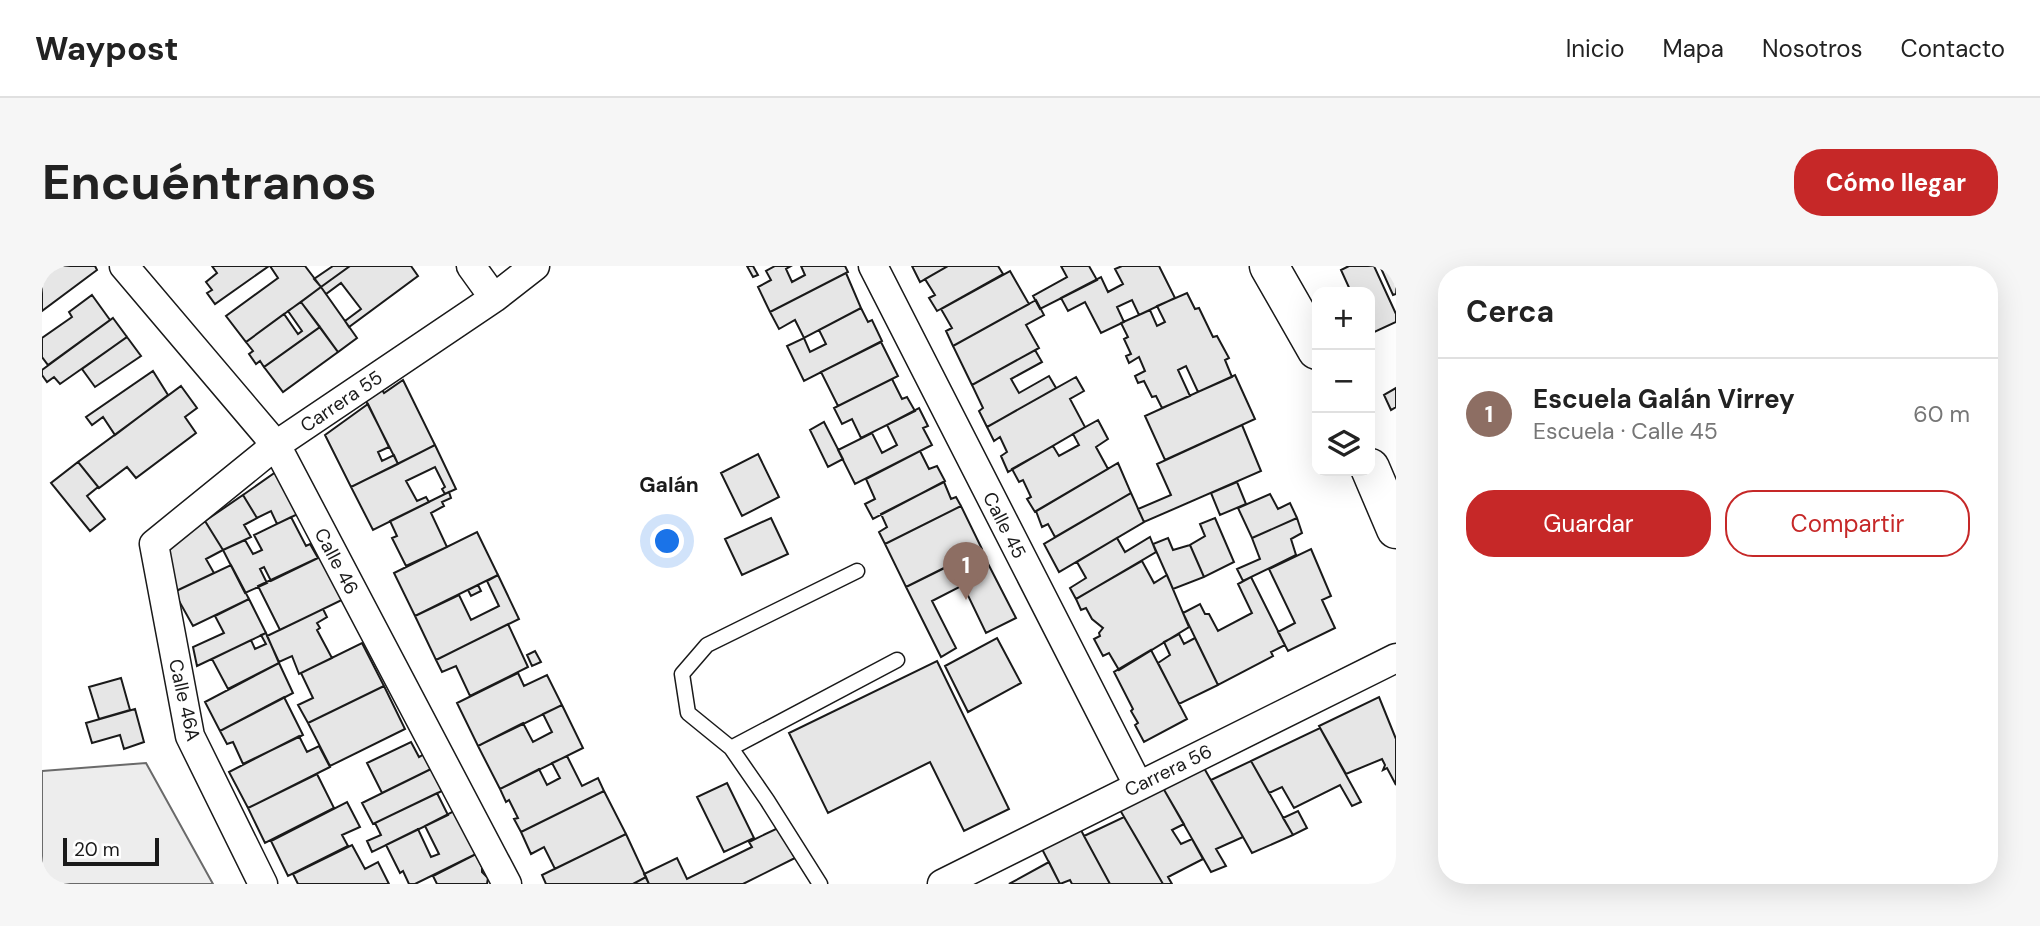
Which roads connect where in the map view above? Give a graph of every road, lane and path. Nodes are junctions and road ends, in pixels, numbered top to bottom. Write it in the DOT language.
graph roads {
  1 [pos="124,266"];
  2 [pos="471,266"];
  3 [pos="535,266"];
  4 [pos="873,266"];
  5 [pos="1269,266"];
  6 [pos="494,298"];
  7 [pos="1312,341"];
  8 [pos="276,445"];
  9 [pos="1373,476"];
  10 [pos="1396,529"];
  11 [pos="154,544"];
  12 [pos="857,571"];
  13 [pos="1396,658"];
  14 [pos="897,660"];
  15 [pos="731,748"];
  16 [pos="1138,785"];
  17 [pos="263,884"];
  18 [pos="507,884"];
  19 [pos="820,884"];
  20 [pos="942,884"];
  1 -- 8 [label="street, Calle 46"];
  2 -- 6 [label="street"];
  3 -- 6 [label="street, Carrera 55"];
  4 -- 16 [label="street, Calle 45"];
  5 -- 7 [label="main road"];
  6 -- 8 [label="street, Carrera 55"];
  8 -- 11 [label="street, Carrera 55"];
  8 -- 18 [label="street, Calle 46"];
  9 -- 10 [label="main road"];
  11 -- 17 [label="street, Calle 46A"];
  12 -- 15 [label="lane"];
  13 -- 16 [label="street, Carrera 56"];
  14 -- 15 [label="lane"];
  15 -- 19 [label="lane"];
  16 -- 20 [label="street, Carrera 56"];
}
